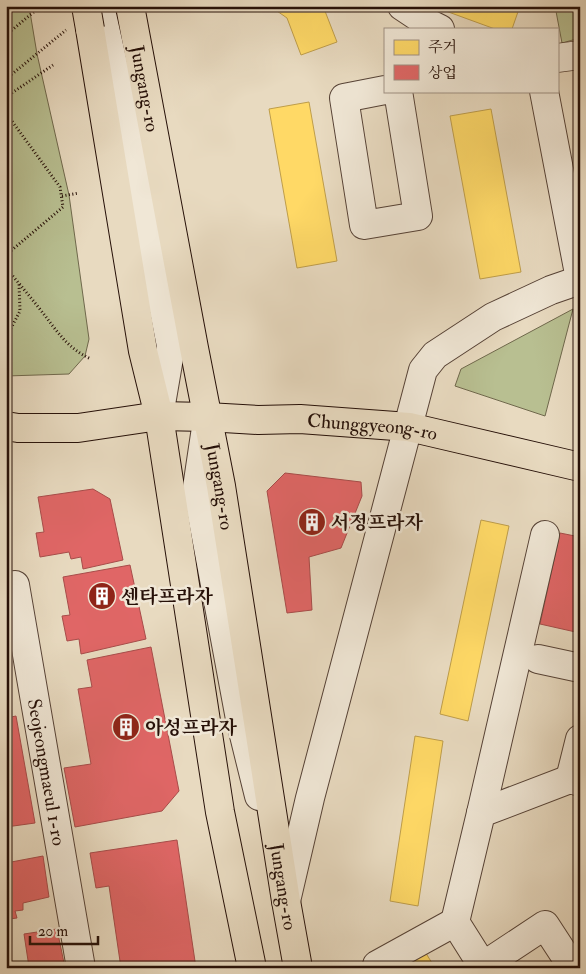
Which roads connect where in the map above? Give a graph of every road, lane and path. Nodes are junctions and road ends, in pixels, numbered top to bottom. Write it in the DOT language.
graph roads {
  1 [pos="41,6"];
  2 [pos="130,6"];
  3 [pos="402,6"];
  4 [pos="91,18"];
  5 [pos="429,27"];
  6 [pos="6,35"];
  7 [pos="580,55"];
  8 [pos="558,58"];
  9 [pos="54,66"];
  10 [pos="6,78"];
  11 [pos="384,90"];
  12 [pos="398,92"];
  13 [pos="544,92"];
  14 [pos="6,97"];
  15 [pos="6,113"];
  16 [pos="568,156"];
  17 [pos="79,193"];
  18 [pos="62,196"];
  19 [pos="6,255"];
  20 [pos="7,270"];
  21 [pos="580,280"];
  22 [pos="19,282"];
  23 [pos="6,333"];
  24 [pos="91,359"];
  25 [pos="159,416"];
  26 [pos="207,417"];
  27 [pos="6,426"];
  28 [pos="409,427"];
  29 [pos="580,467"];
  30 [pos="545,535"];
  31 [pos="6,587"];
  32 [pos="538,659"];
  33 [pos="580,668"];
  34 [pos="580,739"];
  35 [pos="575,780"];
  36 [pos="481,813"];
  37 [pos="286,901"];
  38 [pos="455,922"];
  39 [pos="484,967"];
  40 [pos="81,968"];
  41 [pos="252,968"];
  42 [pos="298,968"];
  43 [pos="379,968"];
  44 [pos="573,968"];
  1 -- 6 [label="path"];
  2 -- 26 [label="main road, Jungang-ro"];
  3 -- 5 [label="street"];
  4 -- 10 [label="path"];
  4 -- 25 [label="main road"];
  7 -- 8 [label="street"];
  9 -- 14 [label="path"];
  11 -- 12 [label="street"];
  13 -- 16 [label="street"];
  15 -- 18 [label="path"];
  16 -- 21 [label="street"];
  17 -- 18 [label="path"];
  18 -- 19 [label="path"];
  20 -- 22 [label="path"];
  21 -- 28 [label="street"];
  22 -- 23 [label="path"];
  22 -- 24 [label="path"];
  25 -- 26 [label="main road, Chunggyeong-ro"];
  25 -- 27 [label="main road, Chunggyeong-ro"];
  25 -- 41 [label="main road"];
  26 -- 28 [label="main road, Chunggyeong-ro"];
  26 -- 37 [label="main road, Jungang-ro"];
  28 -- 29 [label="main road, Chunggyeong-ro"];
  28 -- 37 [label="street"];
  30 -- 36 [label="street"];
  31 -- 40 [label="street, Seojeongmaeul 1-ro"];
  32 -- 33 [label="street"];
  34 -- 35 [label="street"];
  35 -- 36 [label="street"];
  36 -- 38 [label="street"];
  37 -- 42 [label="main road, Jungang-ro"];
  38 -- 39 [label="street"];
  38 -- 43 [label="street"];
  39 -- 44 [label="street"];
}
